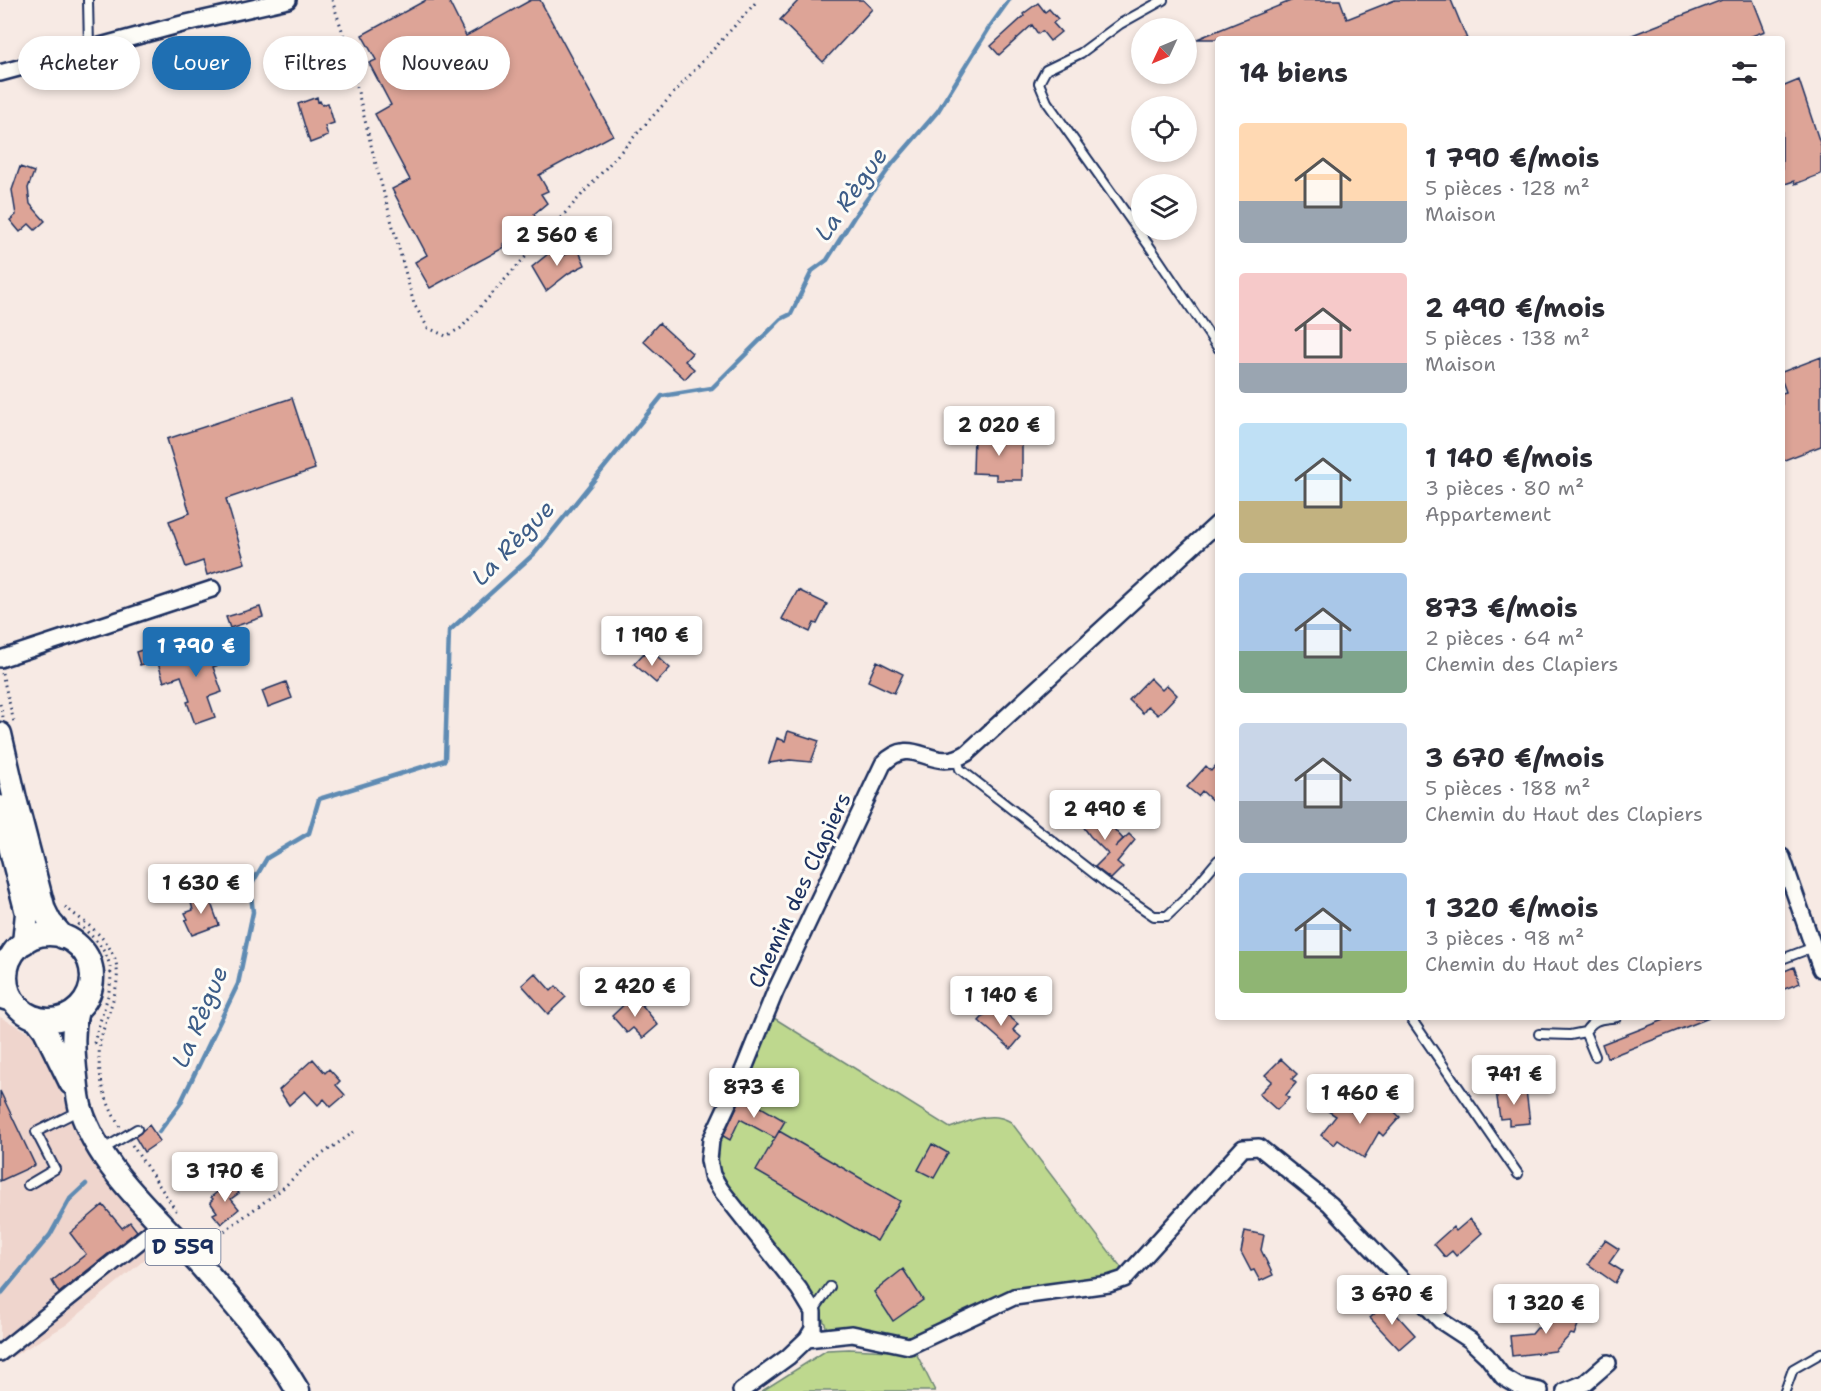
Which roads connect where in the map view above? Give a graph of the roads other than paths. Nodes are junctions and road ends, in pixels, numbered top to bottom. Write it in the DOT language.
graph roads {
  1 [pos="88,0"];
  2 [pos="288,0"];
  3 [pos="1163,0"];
  4 [pos="89,36"];
  5 [pos="136,36"];
  6 [pos="18,68"];
  7 [pos="0,73"];
  8 [pos="1215,344"];
  9 [pos="1215,526"];
  10 [pos="212,589"];
  11 [pos="0,658"];
  12 [pos="0,734"];
  13 [pos="957,759"];
  14 [pos="0,807"];
  15 [pos="1215,864"];
  16 [pos="1785,865"];
  17 [pos="63,937"];
  18 [pos="1814,947"];
  19 [pos="12,954"];
  20 [pos="1785,958"];
  21 [pos="1821,969"];
  22 [pos="7,999"];
  23 [pos="77,1010"];
  24 [pos="36,1018"];
  25 [pos="1412,1020"];
  26 [pos="1597,1020"];
  27 [pos="1585,1032"];
  28 [pos="1539,1034"];
  29 [pos="1595,1056"];
  30 [pos="80,1104"];
  31 [pos="137,1129"];
  32 [pos="101,1150"];
  33 [pos="1518,1174"];
  34 [pos="28,1185"];
  35 [pos="161,1224"];
  36 [pos="830,1287"];
  37 [pos="813,1312"];
  38 [pos="807,1339"];
  39 [pos="0,1353"];
  40 [pos="1821,1353"];
  41 [pos="1608,1363"];
  42 [pos="298,1391"];
  43 [pos="741,1391"];
  44 [pos="1540,1391"];
  45 [pos="1565,1391"];
  46 [pos="1785,1391"];
  1 -- 4 [label="lane"];
  2 -- 5 [label="street"];
  3 -- 8 [label="lane"];
  6 -- 7 [label="street"];
  9 -- 13 [label="street"];
  10 -- 11 [label="street"];
  12 -- 17 [label="main road"];
  13 -- 15 [label="lane"];
  13 -- 37 [label="street, Chemin des Clapiers"];
  14 -- 19 [label="main road"];
  16 -- 18 [label="street"];
  17 -- 19 [label="main road"];
  17 -- 23 [label="main road"];
  18 -- 20 [label="lane"];
  18 -- 21 [label="street"];
  19 -- 22 [label="main road"];
  22 -- 24 [label="main road"];
  23 -- 24 [label="main road"];
  23 -- 30 [label="main road, D 559"];
  24 -- 30 [label="main road, D 559"];
  25 -- 33 [label="lane"];
  26 -- 27 [label="lane"];
  27 -- 28 [label="lane"];
  27 -- 29 [label="lane"];
  30 -- 32 [label="main road, D 559"];
  30 -- 34 [label="lane"];
  31 -- 32 [label="lane"];
  32 -- 35 [label="main road, D 559"];
  35 -- 39 [label="street"];
  35 -- 42 [label="main road, D 559"];
  36 -- 37 [label="lane"];
  37 -- 38 [label="street"];
  38 -- 43 [label="street"];
  38 -- 44 [label="street"];
  40 -- 46 [label="lane"];
  41 -- 45 [label="street"];
}
